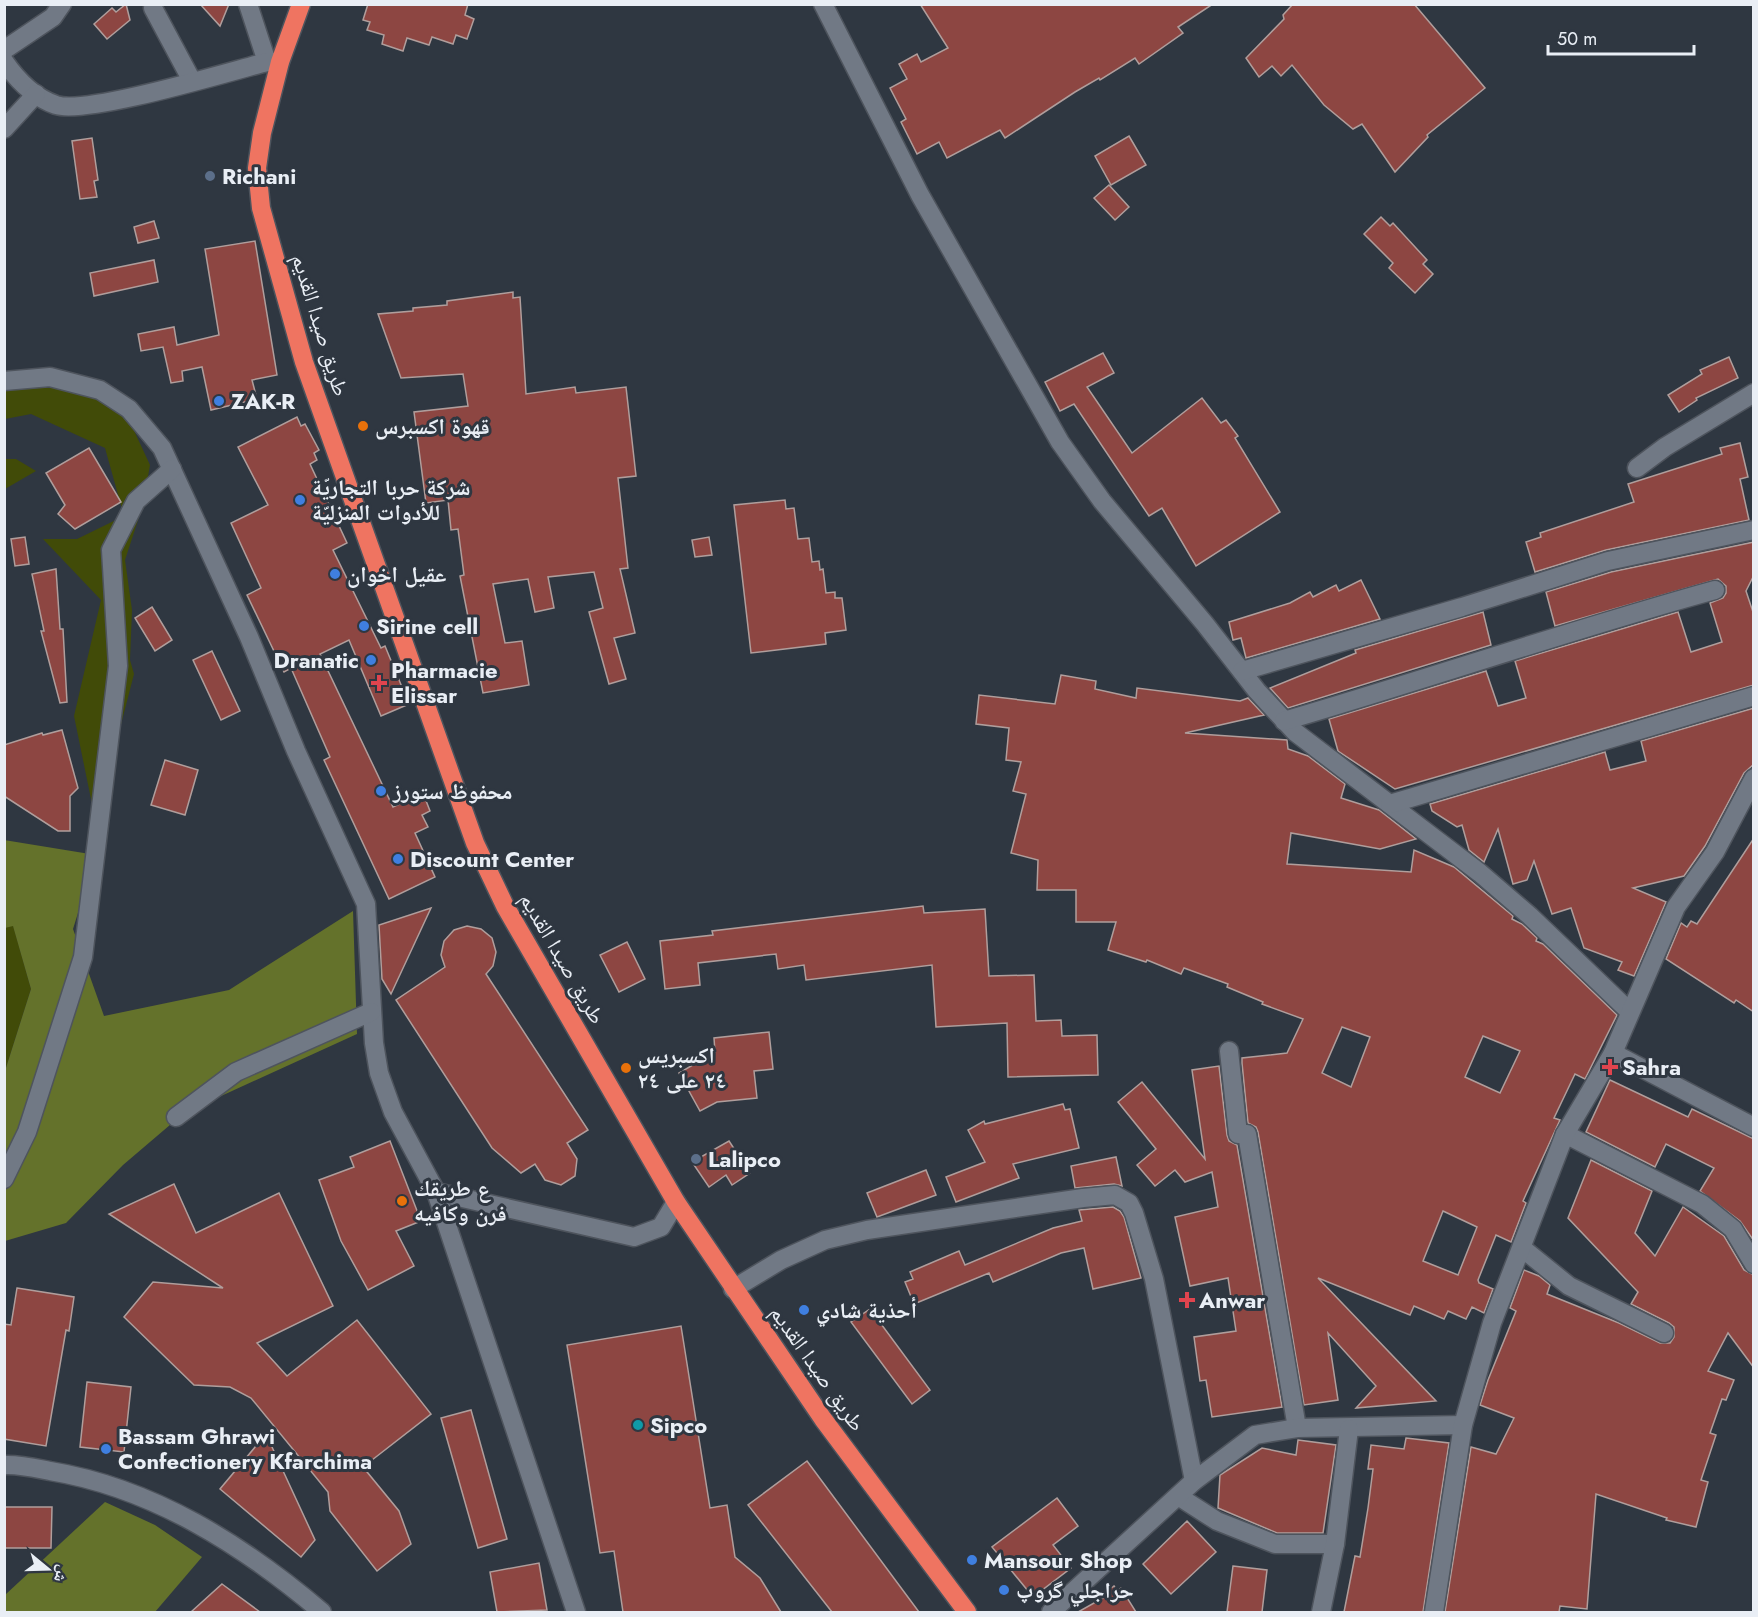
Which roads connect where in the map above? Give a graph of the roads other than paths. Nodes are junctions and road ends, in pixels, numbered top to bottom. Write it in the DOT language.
graph roads {
  1 [pos="63,4"];
  2 [pos="248,4"];
  3 [pos="301,4"];
  4 [pos="823,4"];
  5 [pos="153,8"];
  6 [pos="4,50"];
  7 [pos="4,61"];
  8 [pos="274,62"];
  9 [pos="192,81"];
  10 [pos="36,94"];
  11 [pos="4,129"];
  12 [pos="4,381"];
  13 [pos="1754,393"];
  14 [pos="1637,468"];
  15 [pos="172,469"];
  16 [pos="1754,530"];
  17 [pos="1715,590"];
  18 [pos="1242,670"];
  19 [pos="1754,696"];
  20 [pos="1284,721"];
  21 [pos="1754,778"];
  22 [pos="1390,804"];
  23 [pos="1629,1011"];
  24 [pos="371,1012"];
  25 [pos="1229,1051"];
  26 [pos="1613,1053"];
  27 [pos="176,1117"];
  28 [pos="1754,1127"];
  29 [pos="1565,1134"];
  30 [pos="4,1179"];
  31 [pos="436,1192"];
  32 [pos="676,1202"];
  33 [pos="1521,1248"];
  34 [pos="1754,1264"];
  35 [pos="734,1289"];
  36 [pos="1664,1333"];
  37 [pos="1463,1425"];
  38 [pos="1297,1428"];
  39 [pos="1349,1429"];
  40 [pos="4,1465"];
  41 [pos="1194,1481"];
  42 [pos="1178,1496"];
  43 [pos="1335,1544"];
  44 [pos="322,1612"];
  45 [pos="576,1612"];
  46 [pos="967,1612"];
  47 [pos="1051,1612"];
  48 [pos="1321,1612"];
  49 [pos="1434,1612"];
  1 -- 6 [label="street"];
  2 -- 8 [label="street"];
  3 -- 8 [label="highway, طريق صيدا القديم"];
  4 -- 18 [label="street"];
  5 -- 9 [label="street"];
  7 -- 10 [label="street"];
  8 -- 9 [label="street"];
  8 -- 32 [label="highway, طريق صيدا القديم"];
  9 -- 10 [label="street"];
  10 -- 11 [label="street"];
  12 -- 15 [label="street"];
  13 -- 14 [label="street"];
  15 -- 24 [label="street"];
  15 -- 30 [label="street"];
  16 -- 18 [label="street"];
  17 -- 20 [label="street"];
  18 -- 20 [label="street"];
  19 -- 22 [label="street"];
  20 -- 22 [label="street"];
  21 -- 23 [label="street"];
  22 -- 23 [label="street"];
  23 -- 26 [label="street"];
  24 -- 27 [label="street"];
  24 -- 31 [label="street"];
  25 -- 38 [label="street"];
  26 -- 28 [label="street"];
  26 -- 29 [label="street"];
  29 -- 33 [label="street"];
  29 -- 34 [label="street"];
  31 -- 32 [label="street"];
  31 -- 45 [label="street"];
  32 -- 35 [label="highway, طريق صيدا القديم"];
  33 -- 36 [label="street"];
  33 -- 37 [label="street"];
  35 -- 41 [label="street"];
  35 -- 46 [label="highway, طريق صيدا القديم"];
  37 -- 39 [label="street"];
  37 -- 49 [label="street"];
  38 -- 39 [label="street"];
  38 -- 41 [label="street"];
  39 -- 43 [label="street"];
  40 -- 44 [label="street"];
  41 -- 42 [label="street"];
  42 -- 43 [label="street"];
  42 -- 47 [label="street"];
  43 -- 48 [label="street"];
}
